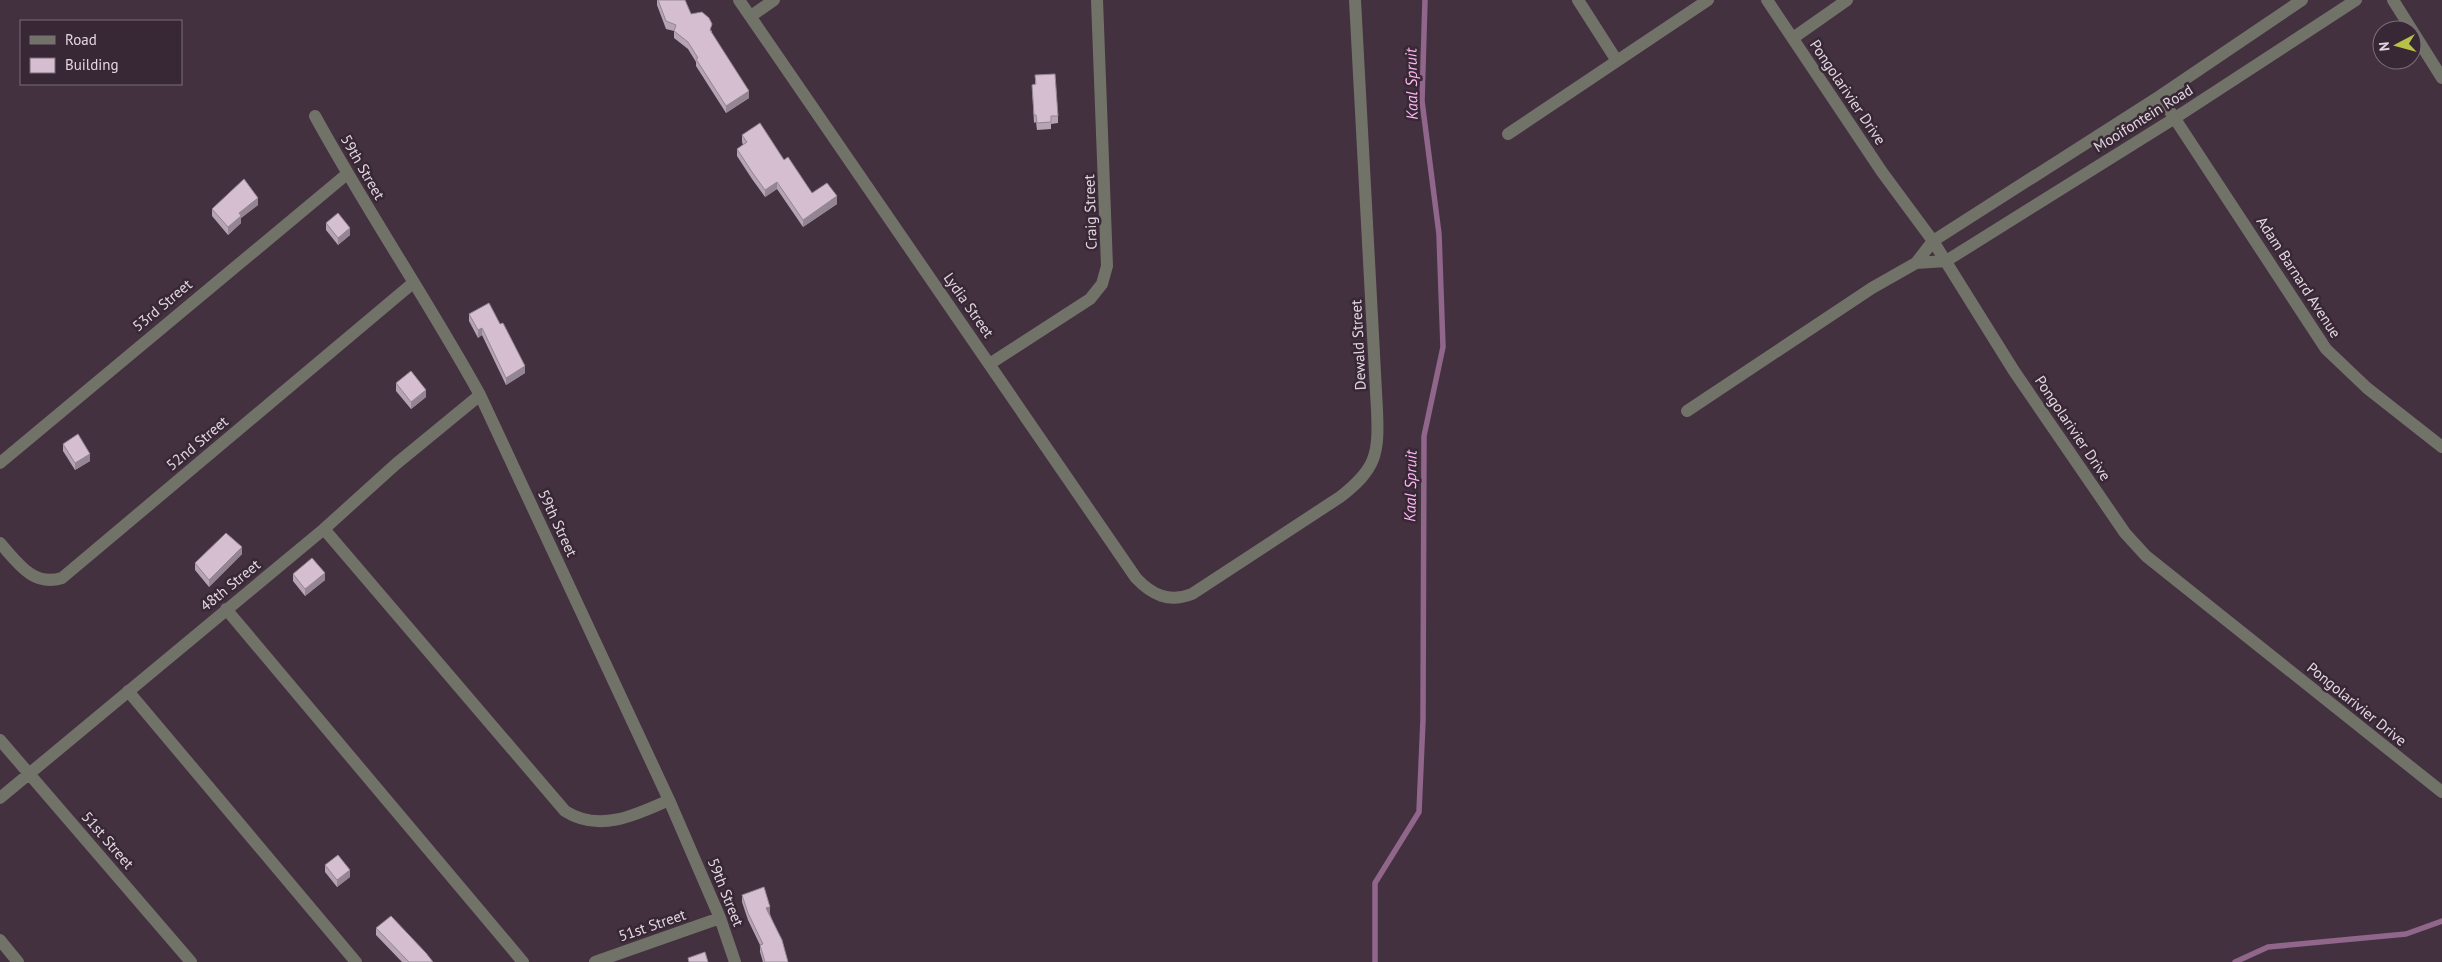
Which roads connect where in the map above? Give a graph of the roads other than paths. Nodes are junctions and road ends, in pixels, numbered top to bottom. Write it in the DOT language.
graph roads {
  1 [pos="739,0"];
  2 [pos="774,0"];
  3 [pos="1097,0"];
  4 [pos="1355,0"];
  5 [pos="1578,0"];
  6 [pos="1708,0"];
  7 [pos="1767,0"];
  8 [pos="1847,0"];
  9 [pos="2302,0"];
  10 [pos="2356,0"];
  11 [pos="2393,0"];
  12 [pos="751,16"];
  13 [pos="1793,38"];
  14 [pos="1617,61"];
  15 [pos="2442,78"];
  16 [pos="2160,96"];
  17 [pos="315,116"];
  18 [pos="2175,118"];
  19 [pos="1508,134"];
  20 [pos="347,174"];
  21 [pos="1933,242"];
  22 [pos="1946,261"];
  23 [pos="1916,263"];
  24 [pos="413,283"];
  25 [pos="991,363"];
  26 [pos="480,395"];
  27 [pos="1686,411"];
  28 [pos="2442,447"];
  29 [pos="0,463"];
  30 [pos="324,529"];
  31 [pos="0,543"];
  32 [pos="1192,594"];
  33 [pos="226,609"];
  34 [pos="128,691"];
  35 [pos="0,740"];
  36 [pos="29,773"];
  37 [pos="2442,792"];
  38 [pos="0,798"];
  39 [pos="669,800"];
  40 [pos="720,918"];
  41 [pos="0,940"];
  42 [pos="11,960"];
  43 [pos="191,962"];
  44 [pos="356,962"];
  45 [pos="523,962"];
  46 [pos="595,962"];
  47 [pos="735,962"];
  1 -- 12 [label="street, Lydia Street"];
  2 -- 12 [label="street"];
  3 -- 25 [label="street, Craig Street"];
  4 -- 32 [label="street, Dewald Street"];
  5 -- 14 [label="street"];
  6 -- 14 [label="street"];
  7 -- 13 [label="street, Pongolarivier Drive"];
  8 -- 13 [label="street"];
  9 -- 16 [label="street, Mooifontein Road"];
  10 -- 18 [label="street, Mooifontein Road"];
  11 -- 15 [label="street"];
  12 -- 25 [label="street, Lydia Street"];
  13 -- 21 [label="street, Pongolarivier Drive"];
  14 -- 19 [label="street"];
  16 -- 18 [label="street, Adam Barnard Avenue"];
  16 -- 21 [label="street, Mooifontein Road"];
  17 -- 20 [label="street, 59th Street"];
  18 -- 22 [label="street, Mooifontein Road"];
  18 -- 28 [label="street, Adam Barnard Avenue"];
  20 -- 24 [label="street, 59th Street"];
  20 -- 29 [label="street, 53rd Street"];
  21 -- 22 [label="street, Pongolarivier Drive"];
  21 -- 23 [label="street, Mooifontein Road"];
  22 -- 23 [label="street"];
  22 -- 37 [label="street, Pongolarivier Drive"];
  23 -- 27 [label="street"];
  24 -- 26 [label="street, 59th Street"];
  24 -- 31 [label="street, 52nd Street"];
  25 -- 32 [label="street, Lydia Street"];
  26 -- 30 [label="street, 48th Street"];
  26 -- 39 [label="street, 59th Street"];
  30 -- 33 [label="street, 48th Street"];
  30 -- 39 [label="street"];
  33 -- 34 [label="street, 48th Street"];
  33 -- 45 [label="street"];
  34 -- 36 [label="street, 48th Street"];
  34 -- 44 [label="street"];
  35 -- 36 [label="street, 51st Street"];
  36 -- 38 [label="street, 48th Street"];
  36 -- 43 [label="street, 51st Street"];
  39 -- 40 [label="street, 59th Street"];
  40 -- 46 [label="street, 51st Street"];
  40 -- 47 [label="street, 59th Street"];
  41 -- 42 [label="street"];
}
